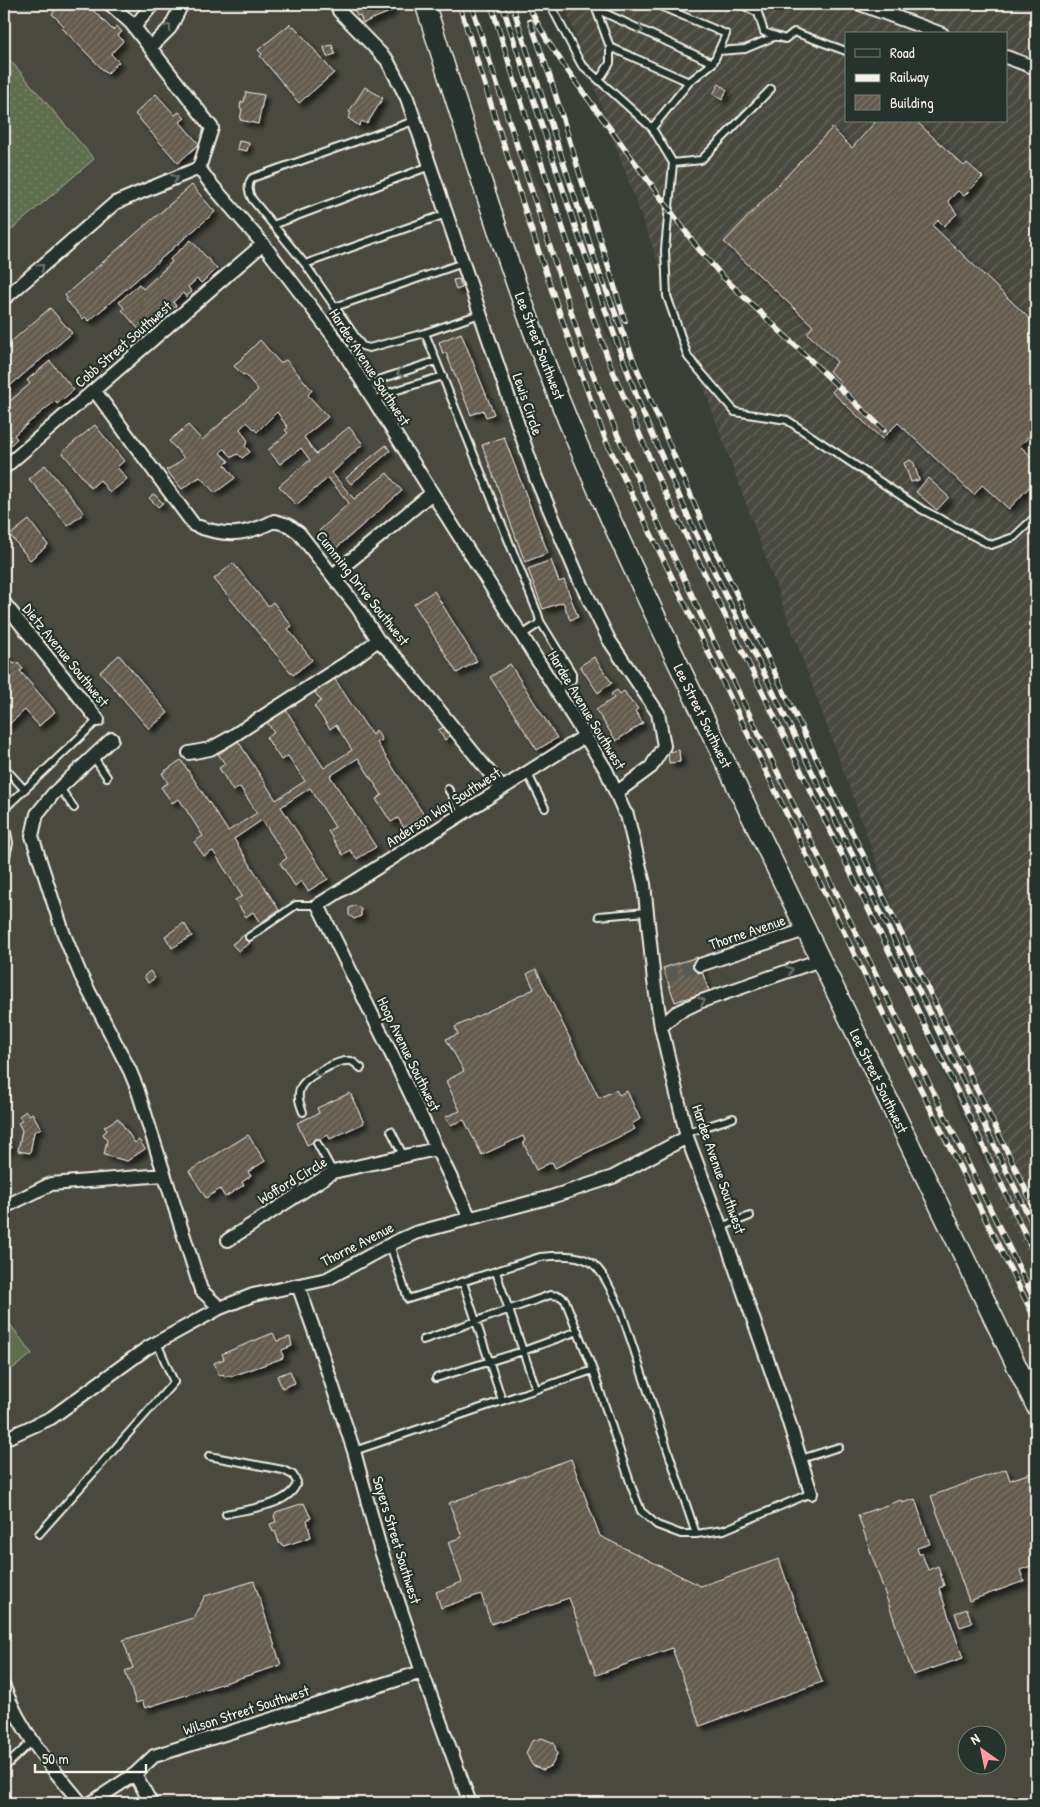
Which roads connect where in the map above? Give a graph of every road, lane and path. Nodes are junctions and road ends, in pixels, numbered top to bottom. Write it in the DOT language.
graph roads {
  1 [pos="110,4"];
  2 [pos="153,4"];
  3 [pos="182,4"];
  4 [pos="425,4"];
  5 [pos="550,4"];
  6 [pos="656,4"];
  7 [pos="741,4"];
  8 [pos="860,4"];
  9 [pos="598,7"];
  10 [pos="339,11"];
  11 [pos="134,27"];
  12 [pos="937,32"];
  13 [pos="776,36"];
  14 [pos="610,47"];
  15 [pos="150,48"];
  16 [pos="719,51"];
  17 [pos="845,51"];
  18 [pos="1008,58"];
  19 [pos="713,63"];
  20 [pos="1036,68"];
  21 [pos="599,80"];
  22 [pos="689,82"];
  23 [pos="771,89"];
  24 [pos="414,121"];
  25 [pos="652,128"];
  26 [pos="673,163"];
  27 [pos="430,166"];
  28 [pos="199,168"];
  29 [pos="446,214"];
  30 [pos="273,225"];
  31 [pos="263,244"];
  32 [pos="463,263"];
  33 [pos="305,264"];
  34 [pos="4,299"];
  35 [pos="335,307"];
  36 [pos="480,314"];
  37 [pos="425,333"];
  38 [pos="436,361"];
  39 [pos="443,376"];
  40 [pos="365,387"];
  41 [pos="94,390"];
  42 [pos="374,401"];
  43 [pos="4,468"];
  44 [pos="432,493"];
  45 [pos="1036,516"];
  46 [pos="333,575"];
  47 [pos="4,603"];
  48 [pos="540,621"];
  49 [pos="522,635"];
  50 [pos="378,640"];
  51 [pos="556,691"];
  52 [pos="98,720"];
  53 [pos="585,736"];
  54 [pos="112,738"];
  55 [pos="189,753"];
  56 [pos="93,756"];
  57 [pos="4,767"];
  58 [pos="527,772"];
  59 [pos="107,777"];
  60 [pos="60,788"];
  61 [pos="502,788"];
  62 [pos="24,789"];
  63 [pos="448,789"];
  64 [pos="616,792"];
  65 [pos="4,808"];
  66 [pos="74,808"];
  67 [pos="545,808"];
  68 [pos="463,813"];
  69 [pos="4,817"];
  70 [pos="4,865"];
  71 [pos="318,905"];
  72 [pos="647,912"];
  73 [pos="599,916"];
  74 [pos="805,930"];
  75 [pos="249,937"];
  76 [pos="820,960"];
  77 [pos="700,965"];
  78 [pos="666,976"];
  79 [pos="654,980"];
  80 [pos="661,1027"];
  81 [pos="361,1068"];
  82 [pos="303,1112"];
  83 [pos="733,1118"];
  84 [pos="390,1131"];
  85 [pos="687,1135"];
  86 [pos="317,1143"];
  87 [pos="436,1149"];
  88 [pos="404,1157"];
  89 [pos="332,1172"];
  90 [pos="164,1175"];
  91 [pos="4,1207"];
  92 [pos="750,1216"];
  93 [pos="470,1218"];
  94 [pos="721,1227"];
  95 [pos="228,1240"];
  96 [pos="390,1245"];
  97 [pos="496,1272"];
  98 [pos="463,1282"];
  99 [pos="298,1285"];
  100 [pos="220,1308"];
  101 [pos="508,1310"];
  102 [pos="477,1322"];
  103 [pos="578,1332"];
  104 [pos="422,1340"];
  105 [pos="157,1343"];
  106 [pos="523,1351"];
  107 [pos="490,1361"];
  108 [pos="593,1370"];
  109 [pos="436,1378"];
  110 [pos="536,1389"];
  111 [pos="502,1400"];
  112 [pos="1036,1406"];
  113 [pos="4,1439"];
  114 [pos="838,1447"];
  115 [pos="354,1451"];
  116 [pos="209,1456"];
  117 [pos="801,1459"];
  118 [pos="811,1493"];
  119 [pos="226,1514"];
  120 [pos="38,1534"];
  121 [pos="696,1534"];
  122 [pos="422,1672"];
  123 [pos="4,1687"];
  124 [pos="32,1742"];
  125 [pos="4,1768"];
  126 [pos="134,1774"];
  127 [pos="81,1803"];
  128 [pos="91,1803"];
  129 [pos="151,1803"];
  130 [pos="470,1803"];
  1 -- 11 [label="street"];
  2 -- 11 [label="street"];
  15 -- 3 [label="street, one-way"];
  4 -- 74 [label="main road, Lee Street Southwest"];
  5 -- 21 [label="lane"];
  6 -- 16 [label="lane"];
  7 -- 13 [label="lane"];
  8 -- 12 [label="street"];
  9 -- 14 [label="lane"];
  9 -- 19 [label="lane, one-way"];
  10 -- 24 [label="street, Lewis Circle"];
  11 -- 15 [label="street"];
  13 -- 16 [label="lane"];
  13 -- 17 [label="lane"];
  14 -- 21 [label="lane"];
  14 -- 22 [label="lane"];
  15 -- 28 [label="street"];
  16 -- 19 [label="lane"];
  18 -- 20 [label="street"];
  19 -- 22 [label="lane"];
  21 -- 25 [label="lane"];
  22 -- 25 [label="lane"];
  23 -- 26 [label="lane"];
  24 -- 27 [label="street, Lewis Circle"];
  24 -- 30 [label="lane"];
  25 -- 26 [label="lane"];
  26 -- 45 [label="lane"];
  27 -- 29 [label="street, Lewis Circle"];
  27 -- 30 [label="lane"];
  28 -- 31 [label="street, Hardee Avenue Southwest"];
  34 -- 28 [label="street, one-way"];
  29 -- 32 [label="street, Lewis Circle"];
  29 -- 33 [label="lane"];
  30 -- 33 [label="lane"];
  31 -- 40 [label="street, Hardee Avenue Southwest"];
  31 -- 41 [label="street, Cobb Street Southwest"];
  32 -- 35 [label="lane"];
  32 -- 36 [label="street, Lewis Circle"];
  33 -- 35 [label="lane"];
  35 -- 37 [label="lane"];
  36 -- 37 [label="lane"];
  36 -- 64 [label="street, Lewis Circle"];
  37 -- 38 [label="lane"];
  38 -- 39 [label="lane"];
  38 -- 40 [label="lane, one-way"];
  39 -- 42 [label="lane"];
  39 -- 48 [label="lane"];
  40 -- 42 [label="street, Hardee Avenue Southwest"];
  41 -- 43 [label="street, Cobb Street Southwest"];
  41 -- 46 [label="street, Cumming Drive Southwest"];
  42 -- 44 [label="street, Hardee Avenue Southwest"];
  44 -- 46 [label="street"];
  44 -- 49 [label="street, Hardee Avenue Southwest"];
  46 -- 50 [label="street, Cumming Drive Southwest"];
  47 -- 52 [label="street, Dietz Avenue Southwest"];
  48 -- 49 [label="lane"];
  48 -- 51 [label="lane"];
  49 -- 51 [label="street, Hardee Avenue Southwest"];
  50 -- 55 [label="street"];
  50 -- 61 [label="street, Cumming Drive Southwest"];
  51 -- 53 [label="street, Hardee Avenue Southwest"];
  52 -- 62 [label="lane, Dietz Avenue Southwest"];
  53 -- 58 [label="street, Anderson Way Southwest"];
  53 -- 64 [label="street, Hardee Avenue Southwest"];
  54 -- 56 [label="street"];
  56 -- 59 [label="lane"];
  56 -- 60 [label="street"];
  57 -- 62 [label="lane"];
  58 -- 61 [label="street, Anderson Way Southwest"];
  58 -- 67 [label="lane"];
  60 -- 66 [label="lane"];
  60 -- 90 [label="street"];
  61 -- 68 [label="street, Anderson Way Southwest"];
  62 -- 65 [label="lane, Dietz Avenue Southwest"];
  63 -- 68 [label="lane"];
  64 -- 72 [label="street, Hardee Avenue Southwest"];
  68 -- 71 [label="street, Anderson Way Southwest"];
  69 -- 70 [label="lane"];
  71 -- 75 [label="lane"];
  71 -- 87 [label="street, Hoop Avenue Southwest"];
  72 -- 73 [label="lane"];
  72 -- 79 [label="street, Hardee Avenue Southwest"];
  74 -- 76 [label="main road, Lee Street Southwest"];
  74 -- 77 [label="street, Thorne Avenue"];
  80 -- 76 [label="street, one-way"];
  76 -- 112 [label="main road, Lee Street Southwest"];
  78 -- 79 [label="street"];
  79 -- 80 [label="street, Hardee Avenue Southwest"];
  80 -- 85 [label="street, Hardee Avenue Southwest"];
  81 -- 82 [label="lane, one-way"];
  83 -- 85 [label="lane"];
  84 -- 88 [label="lane"];
  85 -- 93 [label="street, Thorne Avenue"];
  85 -- 94 [label="street, Hardee Avenue Southwest"];
  86 -- 89 [label="lane"];
  87 -- 88 [label="street, Wofford Circle"];
  87 -- 93 [label="street, Hoop Avenue Southwest"];
  88 -- 89 [label="street, Wofford Circle"];
  89 -- 95 [label="street, Wofford Circle"];
  90 -- 91 [label="street"];
  90 -- 100 [label="street"];
  92 -- 94 [label="lane"];
  93 -- 96 [label="street, Thorne Avenue"];
  94 -- 117 [label="street, Hardee Avenue Southwest"];
  96 -- 98 [label="lane"];
  96 -- 99 [label="street, Thorne Avenue"];
  97 -- 98 [label="lane"];
  97 -- 101 [label="lane"];
  97 -- 121 [label="lane"];
  98 -- 102 [label="lane"];
  99 -- 100 [label="street, Thorne Avenue"];
  99 -- 115 [label="street, Sayers Street Southwest"];
  100 -- 105 [label="street, Thorne Avenue"];
  101 -- 102 [label="lane"];
  101 -- 103 [label="lane"];
  101 -- 106 [label="lane"];
  102 -- 104 [label="lane"];
  102 -- 107 [label="lane"];
  103 -- 106 [label="lane"];
  103 -- 108 [label="lane"];
  105 -- 113 [label="street, Thorne Avenue"];
  105 -- 120 [label="lane"];
  106 -- 107 [label="lane"];
  106 -- 110 [label="lane"];
  107 -- 109 [label="lane"];
  107 -- 111 [label="lane"];
  108 -- 110 [label="lane"];
  108 -- 121 [label="lane"];
  110 -- 111 [label="lane"];
  111 -- 115 [label="lane"];
  114 -- 117 [label="lane"];
  115 -- 122 [label="street, Sayers Street Southwest"];
  116 -- 119 [label="lane"];
  117 -- 118 [label="street, Hardee Avenue Southwest"];
  118 -- 121 [label="lane"];
  122 -- 126 [label="street, Wilson Street Southwest"];
  122 -- 130 [label="street, Sayers Street Southwest"];
  123 -- 124 [label="street"];
  124 -- 125 [label="lane"];
  124 -- 127 [label="street"];
  126 -- 128 [label="street, Wilson Street Southwest"];
  126 -- 129 [label="street"];
}
